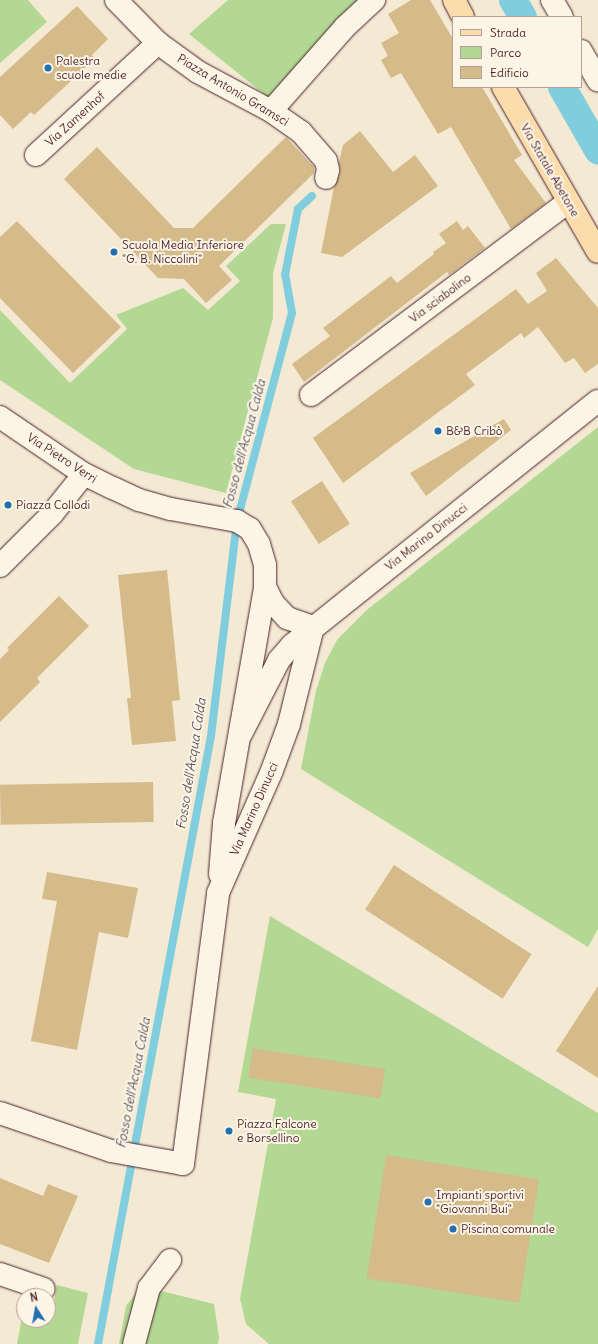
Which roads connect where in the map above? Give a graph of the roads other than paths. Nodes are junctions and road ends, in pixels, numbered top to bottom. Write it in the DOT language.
graph roads {
  1 [pos="116,0"];
  2 [pos="374,0"];
  3 [pos="454,0"];
  4 [pos="552,0"];
  5 [pos="462,16"];
  6 [pos="561,16"];
  7 [pos="158,43"];
  8 [pos="582,53"];
  9 [pos="598,81"];
  10 [pos="504,88"];
  11 [pos="271,111"];
  12 [pos="36,155"];
  13 [pos="326,178"];
  14 [pos="568,202"];
  15 [pos="598,252"];
  16 [pos="311,394"];
  17 [pos="598,401"];
  18 [pos="0,417"];
  19 [pos="84,474"];
  20 [pos="0,566"];
  21 [pos="265,587"];
  22 [pos="312,627"];
  23 [pos="241,734"];
  24 [pos="218,893"];
  25 [pos="0,1113"];
  26 [pos="170,1260"];
  27 [pos="0,1274"];
  28 [pos="41,1288"];
  29 [pos="134,1344"];
  1 -- 7 [label="street"];
  2 -- 11 [label="street"];
  3 -- 5 [label="main road"];
  4 -- 6 [label="street"];
  7 -- 11 [label="street, Piazza Antonio Gramsci"];
  7 -- 12 [label="street, Via Zamenhof"];
  8 -- 9 [label="street"];
  10 -- 14 [label="main road, Via Statale Abetone"];
  11 -- 13 [label="street, Piazza Antonio Gramsci"];
  14 -- 15 [label="main road, Via Statale Abetone"];
  14 -- 16 [label="street, Via sciabolino"];
  17 -- 22 [label="street, Via Marino Dinucci"];
  18 -- 19 [label="street, Via Pietro Verri"];
  19 -- 20 [label="street"];
  19 -- 21 [label="street, Via Pietro Verri"];
  21 -- 22 [label="street"];
  21 -- 23 [label="street"];
  22 -- 23 [label="street"];
  22 -- 24 [label="street, Via Marino Dinucci"];
  23 -- 24 [label="street"];
  24 -- 25 [label="street, Via Marino Dinucci"];
  26 -- 29 [label="street"];
  27 -- 28 [label="street"];
}
